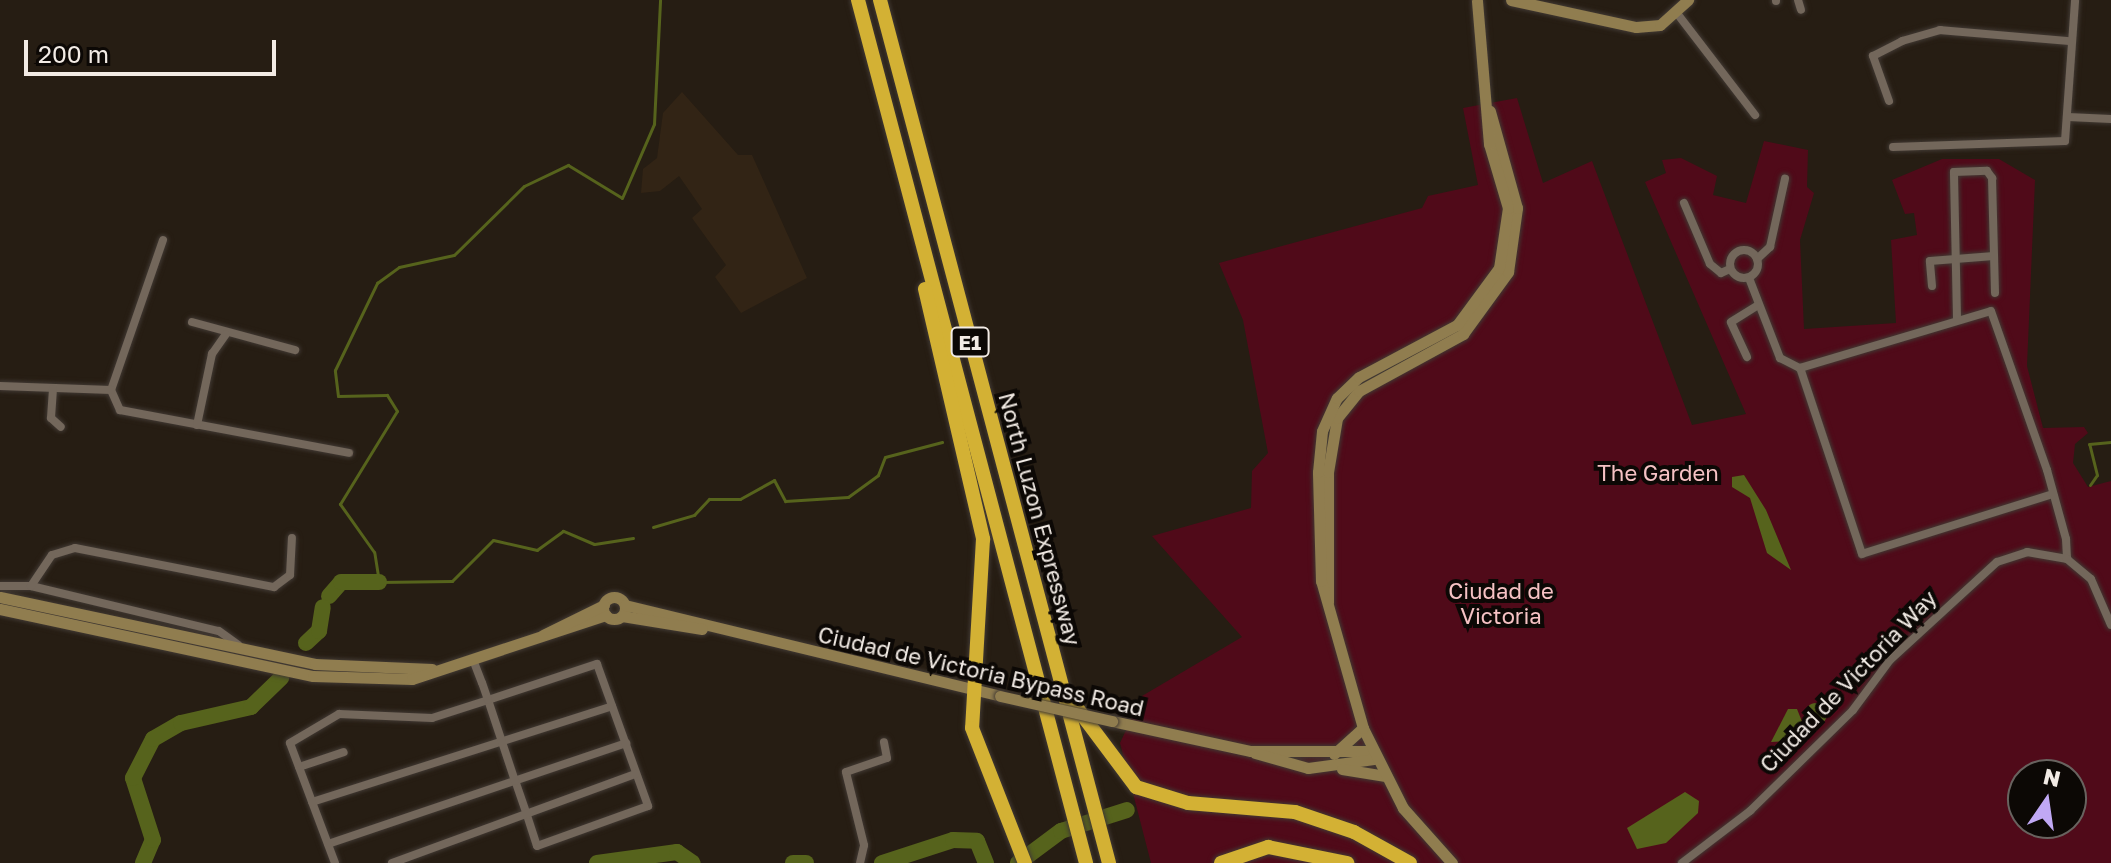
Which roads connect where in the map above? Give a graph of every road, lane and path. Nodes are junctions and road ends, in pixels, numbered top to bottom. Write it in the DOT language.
graph roads {
  1 [pos="858,0"];
  2 [pos="880,0"];
  3 [pos="1477,0"];
  4 [pos="1511,0"];
  5 [pos="1688,0"];
  6 [pos="1798,0"];
  7 [pos="2075,0"];
  8 [pos="1801,10"];
  9 [pos="1676,12"];
  10 [pos="2069,41"];
  11 [pos="1889,101"];
  12 [pos="1755,115"];
  13 [pos="2068,117"];
  14 [pos="2111,119"];
  15 [pos="1893,147"];
  16 [pos="1785,179"];
  17 [pos="1684,203"];
  18 [pos="163,240"];
  19 [pos="1994,256"];
  20 [pos="1954,257"];
  21 [pos="1757,259"];
  22 [pos="924,261"];
  23 [pos="1730,269"];
  24 [pos="1749,278"];
  25 [pos="1932,286"];
  26 [pos="1995,293"];
  27 [pos="1757,306"];
  28 [pos="1957,318"];
  29 [pos="192,322"];
  30 [pos="226,334"];
  31 [pos="295,350"];
  32 [pos="1747,357"];
  33 [pos="1800,368"];
  34 [pos="0,386"];
  35 [pos="53,389"];
  36 [pos="111,390"];
  37 [pos="197,425"];
  38 [pos="61,427"];
  39 [pos="349,453"];
  40 [pos="2053,494"];
  41 [pos="292,538"];
  42 [pos="2067,559"];
  43 [pos="0,586"];
  44 [pos="31,586"];
  45 [pos="0,597"];
  46 [pos="0,609"];
  47 [pos="605,610"];
  48 [pos="624,611"];
  49 [pos="2111,625"];
  50 [pos="238,646"];
  51 [pos="268,659"];
  52 [pos="473,659"];
  53 [pos="1061,684"];
  54 [pos="974,691"];
  55 [pos="488,700"];
  56 [pos="612,706"];
  57 [pos="1363,728"];
  58 [pos="502,741"];
  59 [pos="884,742"];
  60 [pos="626,743"];
  61 [pos="344,752"];
  62 [pos="1374,755"];
  63 [pos="1331,762"];
  64 [pos="299,767"];
  65 [pos="635,774"];
  66 [pos="1385,776"];
  67 [pos="515,781"];
  68 [pos="312,802"];
  69 [pos="527,815"];
  70 [pos="328,844"];
  71 [pos="1084,856"];
  72 [pos="335,863"];
  73 [pos="392,863"];
  74 [pos="860,863"];
  75 [pos="1025,863"];
  76 [pos="1109,863"];
  77 [pos="1221,863"];
  78 [pos="1347,863"];
  79 [pos="1410,863"];
  80 [pos="1452,863"];
  81 [pos="1682,863"];
  1 -- 22 [label="highway, North Luzon Expressway / E1"];
  2 -- 53 [label="highway, North Luzon Expressway / E1"];
  3 -- 57 [label="main road"];
  4 -- 9 [label="main road"];
  5 -- 9 [label="main road"];
  6 -- 8 [label="street"];
  7 -- 10 [label="street"];
  9 -- 12 [label="street"];
  10 -- 11 [label="street"];
  10 -- 13 [label="street"];
  13 -- 14 [label="street"];
  13 -- 15 [label="street"];
  16 -- 21 [label="street"];
  17 -- 23 [label="street"];
  18 -- 36 [label="street"];
  19 -- 20 [label="street"];
  19 -- 20 [label="street"];
  19 -- 26 [label="street"];
  20 -- 25 [label="street"];
  20 -- 28 [label="street"];
  21 -- 23 [label="street"];
  21 -- 24 [label="street"];
  22 -- 54 [label="highway"];
  22 -- 71 [label="highway, North Luzon Expressway / E1"];
  23 -- 24 [label="street"];
  24 -- 27 [label="street"];
  27 -- 32 [label="street"];
  27 -- 33 [label="street"];
  28 -- 33 [label="street"];
  28 -- 40 [label="street"];
  29 -- 30 [label="street"];
  30 -- 31 [label="street"];
  30 -- 37 [label="street"];
  33 -- 40 [label="street"];
  34 -- 35 [label="street"];
  35 -- 36 [label="street"];
  35 -- 38 [label="street"];
  36 -- 37 [label="street"];
  37 -- 39 [label="street"];
  40 -- 42 [label="street"];
  41 -- 44 [label="street"];
  42 -- 49 [label="street"];
  42 -- 81 [label="street, Ciudad de Victoria Way"];
  43 -- 44 [label="street"];
  44 -- 50 [label="street"];
  45 -- 50 [label="main road"];
  46 -- 51 [label="main road"];
  47 -- 48 [label="main road"];
  47 -- 48 [label="main road"];
  47 -- 52 [label="main road"];
  48 -- 54 [label="main road, Ciudad de Victoria Bypass Road"];
  50 -- 51 [label="main road"];
  51 -- 52 [label="main road"];
  52 -- 55 [label="street"];
  53 -- 76 [label="highway, North Luzon Expressway / E1"];
  53 -- 79 [label="highway"];
  54 -- 63 [label="main road, Ciudad de Victoria Bypass Road, bridge"];
  54 -- 75 [label="highway"];
  55 -- 56 [label="street"];
  55 -- 58 [label="street"];
  55 -- 64 [label="street"];
  56 -- 58 [label="street"];
  56 -- 60 [label="street"];
  57 -- 62 [label="main road"];
  57 -- 63 [label="main road"];
  58 -- 67 [label="street"];
  58 -- 68 [label="street"];
  59 -- 74 [label="street"];
  60 -- 65 [label="street"];
  60 -- 67 [label="street"];
  61 -- 64 [label="street"];
  62 -- 63 [label="main road, Ciudad de Victoria Bypass Road"];
  62 -- 66 [label="main road"];
  63 -- 66 [label="main road"];
  64 -- 68 [label="street"];
  65 -- 69 [label="street"];
  65 -- 69 [label="street"];
  66 -- 80 [label="main road"];
  67 -- 69 [label="street"];
  67 -- 70 [label="street"];
  68 -- 70 [label="street"];
  69 -- 73 [label="street"];
  70 -- 72 [label="street"];
  77 -- 78 [label="highway"];
}
